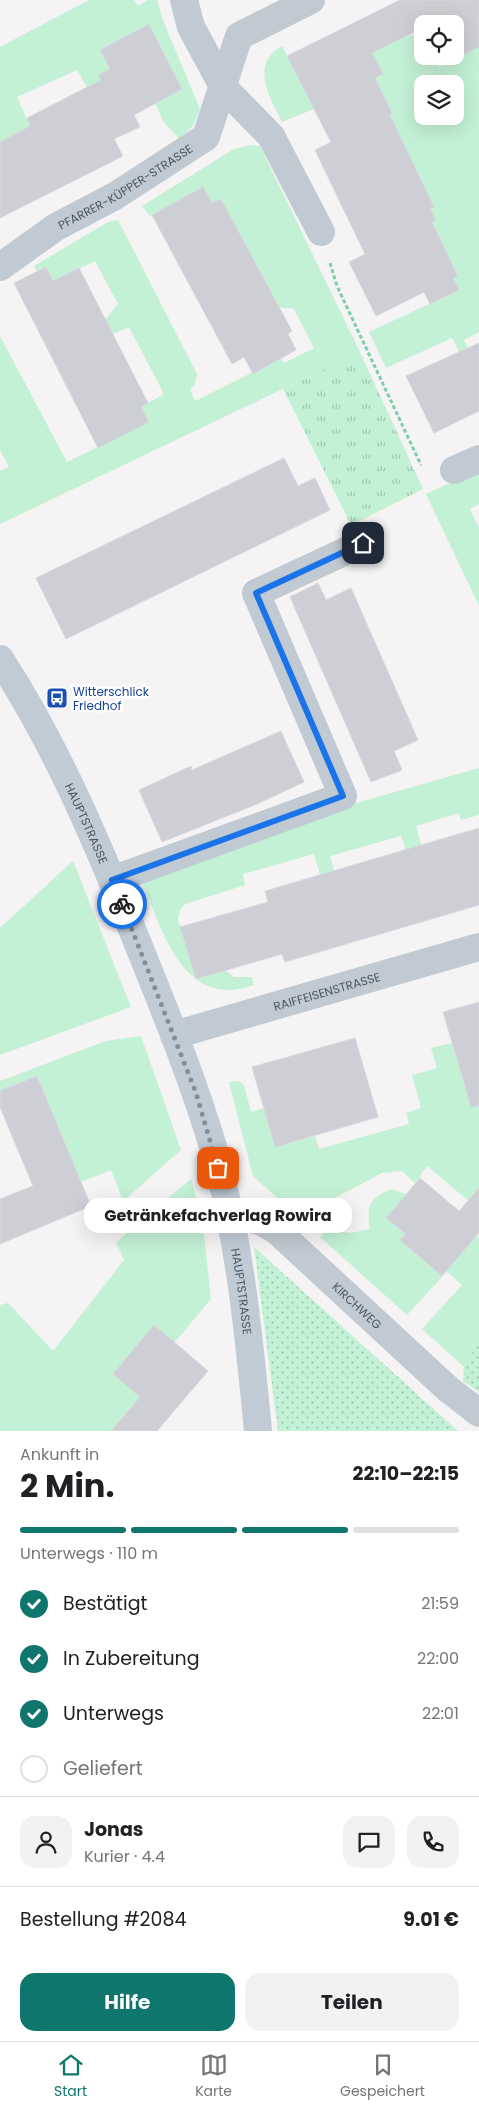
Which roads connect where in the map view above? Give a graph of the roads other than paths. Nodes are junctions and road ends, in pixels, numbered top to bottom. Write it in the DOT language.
graph roads {
  1 [pos="184,0"];
  2 [pos="312,0"];
  3 [pos="224,88"];
  4 [pos="321,232"];
  5 [pos="0,267"];
  6 [pos="479,459"];
  7 [pos="454,470"];
  8 [pos="363,543"];
  9 [pos="0,659"];
  10 [pos="112,880"];
  11 [pos="479,947"];
  12 [pos="174,1035"];
  13 [pos="229,1214"];
  14 [pos="479,1413"];
  15 [pos="258,1431"];
  1 -- 3 [label="street"];
  2 -- 3 [label="street, PFARRER-KÜPPER-STRASSE"];
  3 -- 4 [label="street"];
  3 -- 5 [label="street, PFARRER-KÜPPER-STRASSE"];
  6 -- 7 [label="street"];
  8 -- 10 [label="street"];
  9 -- 10 [label="main road, HAUPTSTRASSE"];
  10 -- 12 [label="main road, HAUPTSTRASSE"];
  11 -- 12 [label="street, RAIFFEISENSTRASSE"];
  12 -- 13 [label="main road, HAUPTSTRASSE"];
  13 -- 14 [label="street, KIRCHWEG"];
  13 -- 15 [label="main road, HAUPTSTRASSE"];
}
